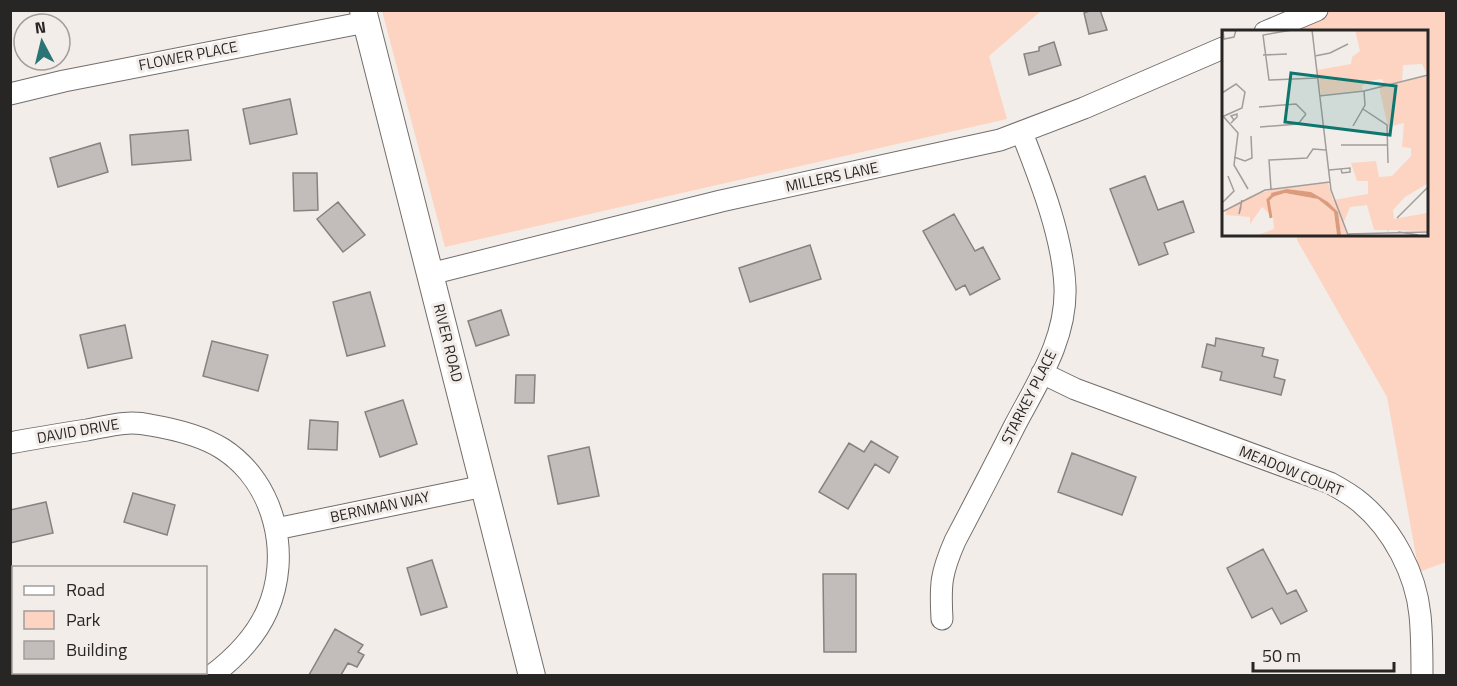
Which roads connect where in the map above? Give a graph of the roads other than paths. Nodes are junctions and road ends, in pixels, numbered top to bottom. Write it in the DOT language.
graph roads {
  1 [pos="1317,10"];
  2 [pos="365,16"];
  3 [pos="1269,30"];
  4 [pos="1222,48"];
  5 [pos="10,94"];
  6 [pos="1022,133"];
  7 [pos="430,274"];
  8 [pos="1042,373"];
  9 [pos="10,443"];
  10 [pos="484,486"];
  11 [pos="276,529"];
  12 [pos="942,619"];
  13 [pos="211,675"];
  14 [pos="532,675"];
  15 [pos="1422,675"];
  1 -- 3 [label="street"];
  2 -- 5 [label="street, FLOWER PLACE"];
  2 -- 7 [label="street, RIVER ROAD"];
  4 -- 6 [label="street, MILLERS LANE"];
  6 -- 7 [label="street, MILLERS LANE"];
  6 -- 8 [label="street, STARKEY PLACE"];
  7 -- 10 [label="street, RIVER ROAD"];
  8 -- 12 [label="street, STARKEY PLACE"];
  8 -- 15 [label="street, MEADOW COURT"];
  9 -- 11 [label="street, DAVID DRIVE"];
  10 -- 11 [label="street, BERNMAN WAY"];
  10 -- 14 [label="street, RIVER ROAD"];
  11 -- 13 [label="street, DAVID DRIVE"];
}
